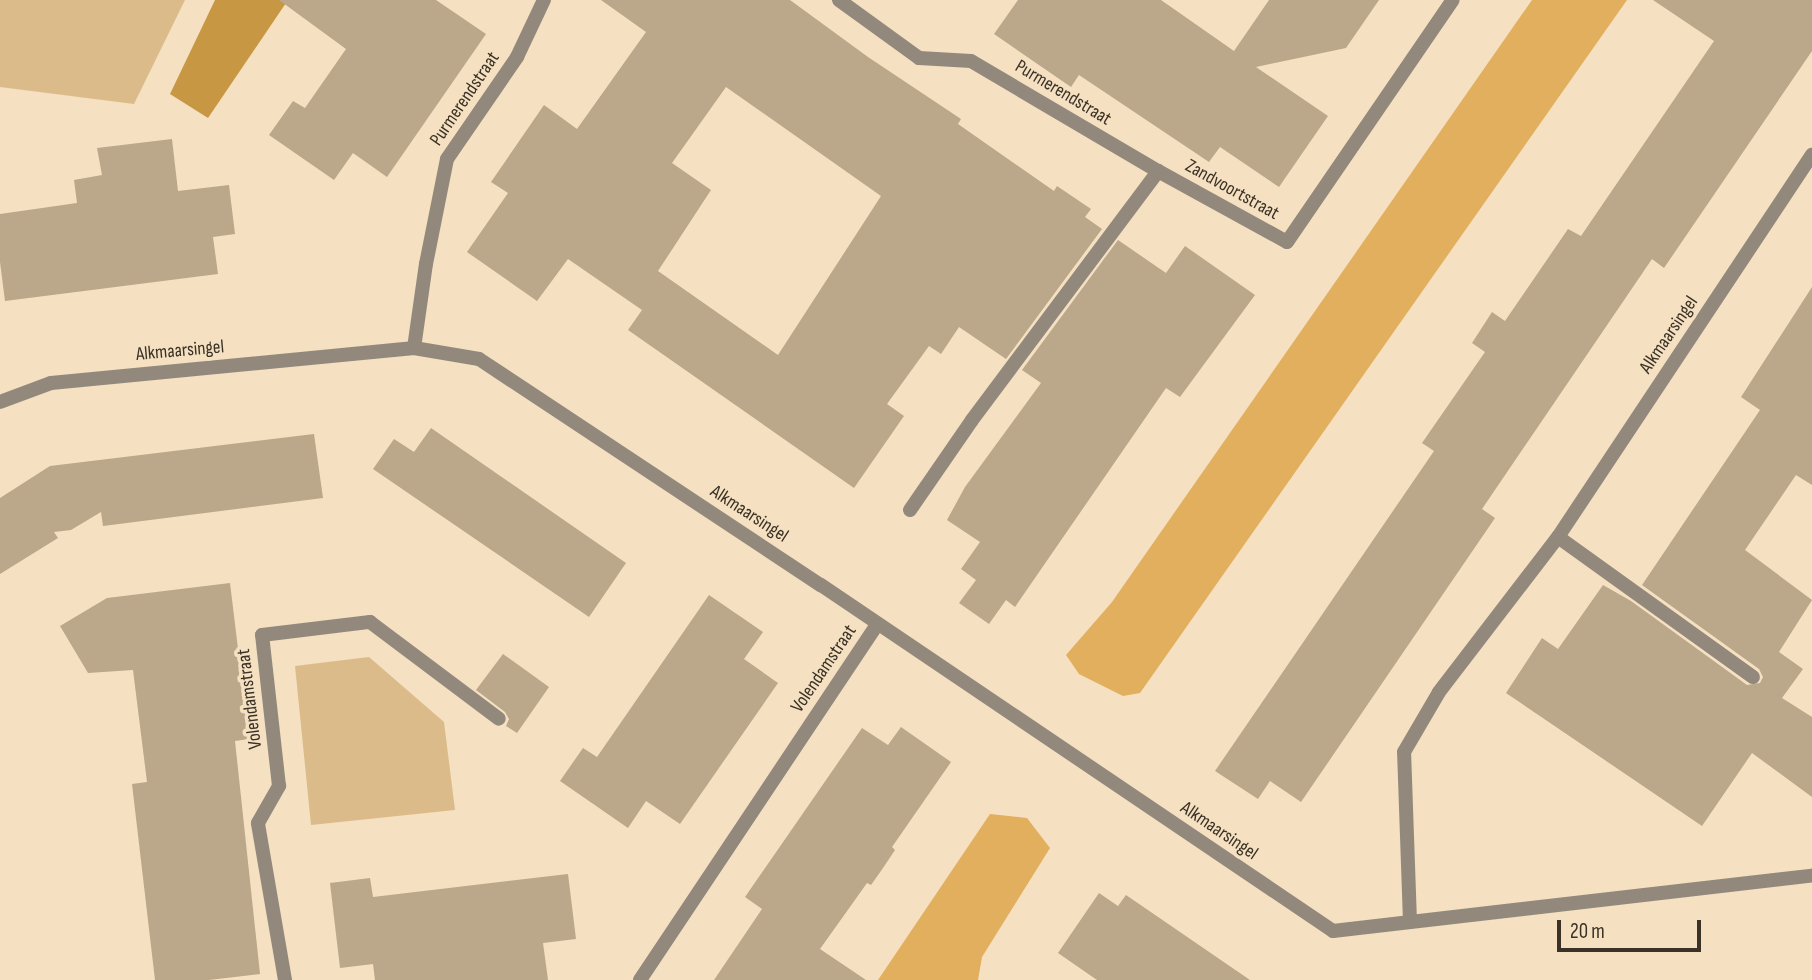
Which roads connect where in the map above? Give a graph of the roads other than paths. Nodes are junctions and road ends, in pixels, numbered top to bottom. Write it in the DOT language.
graph roads {
  1 [pos="544,0"];
  2 [pos="839,0"];
  3 [pos="1453,0"];
  4 [pos="1812,155"];
  5 [pos="1158,171"];
  6 [pos="414,348"];
  7 [pos="0,402"];
  8 [pos="910,510"];
  9 [pos="1558,537"];
  10 [pos="877,625"];
  11 [pos="1753,677"];
  12 [pos="499,719"];
  13 [pos="1812,876"];
  14 [pos="1410,922"];
  15 [pos="285,980"];
  16 [pos="640,980"];
  1 -- 6 [label="street, Purmerendstraat"];
  2 -- 5 [label="street, Purmerendstraat"];
  3 -- 5 [label="street, Zandvoortstraat"];
  4 -- 9 [label="street, Alkmaarsingel"];
  5 -- 8 [label="street, Zandvoortstraat"];
  6 -- 7 [label="street, Alkmaarsingel"];
  6 -- 10 [label="street, Alkmaarsingel"];
  9 -- 11 [label="street"];
  9 -- 14 [label="street, Alkmaarsingel"];
  10 -- 14 [label="street, Alkmaarsingel"];
  10 -- 16 [label="street, Volendamstraat"];
  12 -- 15 [label="street, Volendamstraat"];
  13 -- 14 [label="street, Alkmaarsingel"];
}
